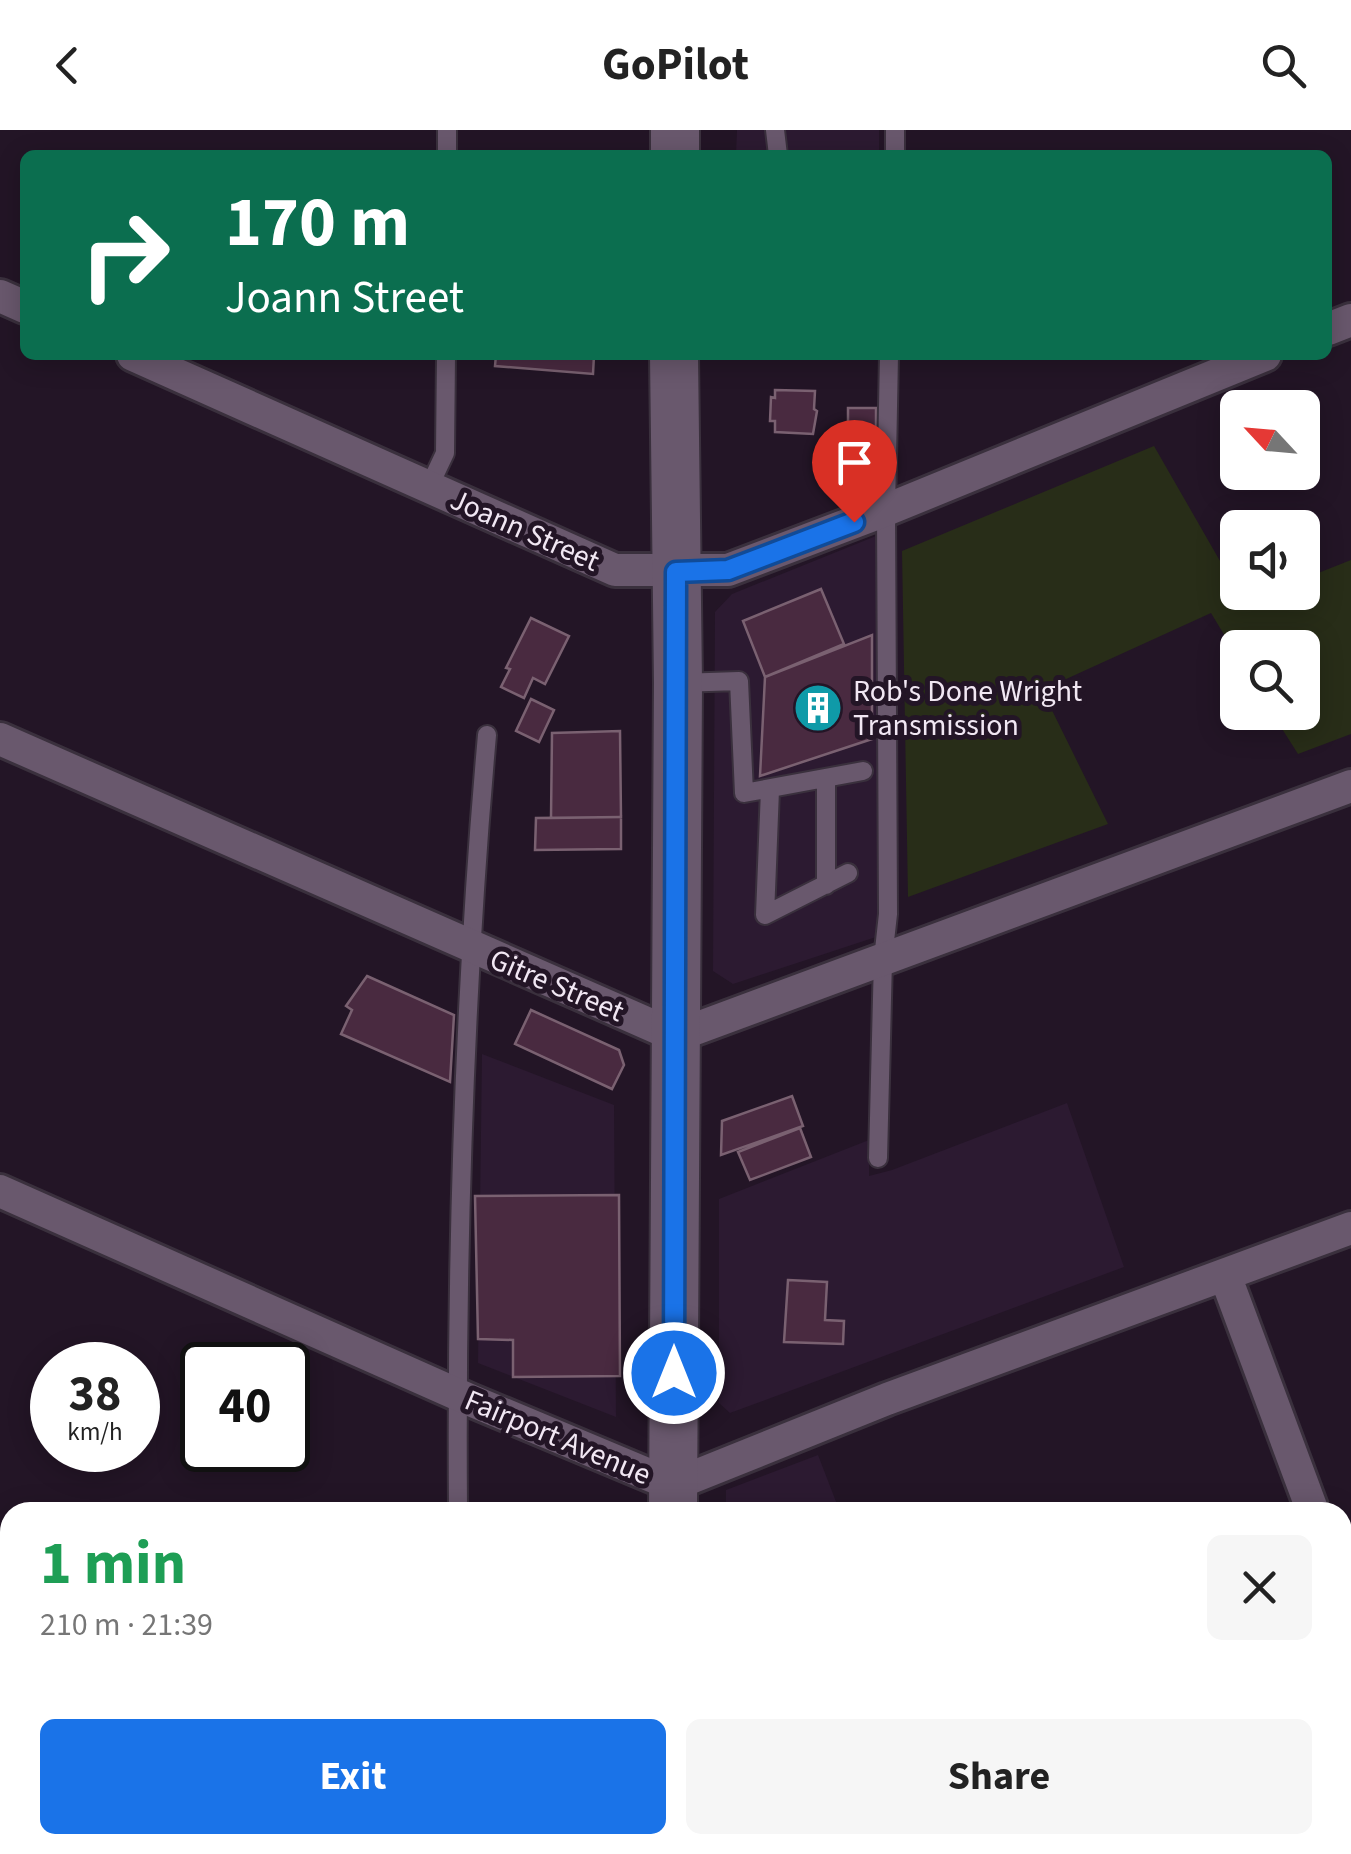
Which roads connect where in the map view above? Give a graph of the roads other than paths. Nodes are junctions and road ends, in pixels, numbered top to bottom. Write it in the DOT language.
graph roads {
  1 [pos="144,360"];
  2 [pos="446,360"];
  3 [pos="674,360"];
  4 [pos="889,360"];
  5 [pos="1252,360"];
  6 [pos="429,487"];
  7 [pos="886,510"];
  8 [pos="676,572"];
  9 [pos="678,683"];
  10 [pos="487,735"];
  11 [pos="0,739"];
  12 [pos="863,771"];
  13 [pos="826,778"];
  14 [pos="1351,786"];
  15 [pos="770,790"];
  16 [pos="848,873"];
  17 [pos="826,885"];
  18 [pos="470,948"];
  19 [pos="883,959"];
  20 [pos="676,1036"];
  21 [pos="878,1158"];
  22 [pos="0,1191"];
  23 [pos="1351,1228"];
  24 [pos="1225,1275"];
  25 [pos="458,1395"];
  26 [pos="673,1499"];
  27 [pos="458,1502"];
  28 [pos="1309,1502"];
  1 -- 6 [label="street, Joann Street"];
  2 -- 6 [label="lane"];
  3 -- 8 [label="street"];
  4 -- 7 [label="lane"];
  5 -- 7 [label="street, Joann Street"];
  6 -- 8 [label="street, Joann Street"];
  7 -- 8 [label="street, Joann Street"];
  7 -- 19 [label="lane"];
  8 -- 9 [label="street"];
  9 -- 15 [label="lane"];
  9 -- 20 [label="street"];
  10 -- 18 [label="lane"];
  11 -- 18 [label="street, Gitre Street"];
  12 -- 13 [label="lane"];
  13 -- 15 [label="lane"];
  13 -- 17 [label="lane"];
  14 -- 19 [label="street"];
  15 -- 17 [label="lane"];
  16 -- 17 [label="lane"];
  18 -- 20 [label="street, Gitre Street"];
  18 -- 25 [label="lane"];
  19 -- 20 [label="street"];
  19 -- 21 [label="lane"];
  20 -- 26 [label="street"];
  22 -- 25 [label="street, Fairport Avenue"];
  23 -- 24 [label="street, Fairport Avenue"];
  24 -- 26 [label="street, Fairport Avenue"];
  24 -- 28 [label="street"];
  25 -- 26 [label="street, Fairport Avenue"];
  25 -- 27 [label="lane"];
}
